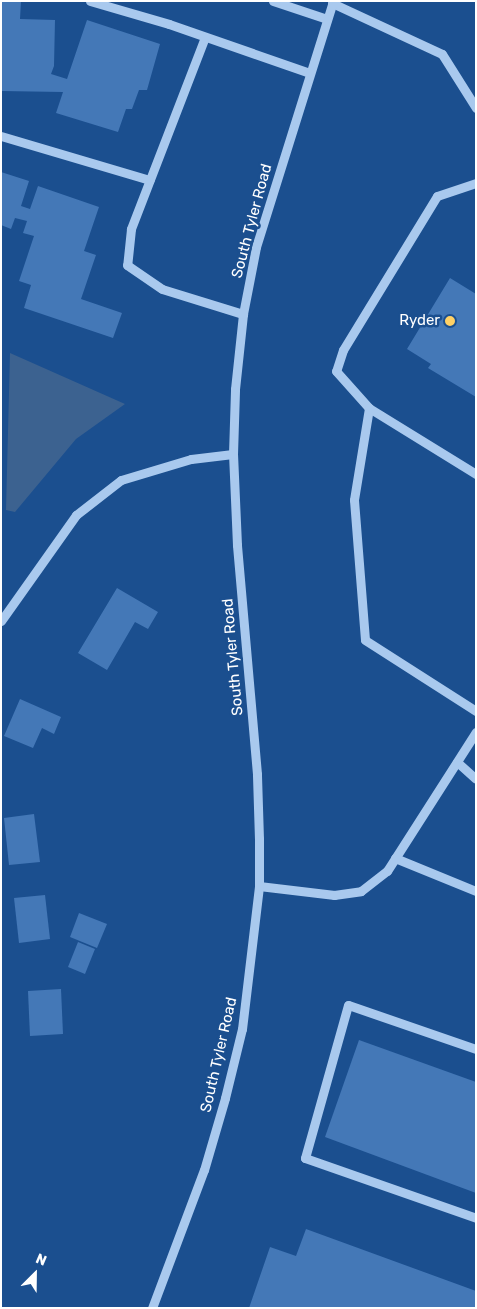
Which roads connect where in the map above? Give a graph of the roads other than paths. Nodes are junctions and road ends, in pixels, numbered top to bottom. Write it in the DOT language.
graph roads {
  1 [pos="90,1"];
  2 [pos="273,1"];
  3 [pos="332,2"];
  4 [pos="327,19"];
  5 [pos="205,37"];
  6 [pos="310,74"];
  7 [pos="476,108"];
  8 [pos="1,136"];
  9 [pos="150,180"];
  10 [pos="476,182"];
  11 [pos="243,314"];
  12 [pos="370,408"];
  13 [pos="233,454"];
  14 [pos="476,474"];
  15 [pos="1,621"];
  16 [pos="476,711"];
  17 [pos="476,732"];
  18 [pos="457,762"];
  19 [pos="476,779"];
  20 [pos="395,858"];
  21 [pos="259,886"];
  22 [pos="476,892"];
  23 [pos="476,1049"];
  24 [pos="476,1218"];
  25 [pos="152,1308"];
  1 -- 5 [label="street"];
  2 -- 4 [label="street"];
  3 -- 4 [label="street, South Tyler Road"];
  3 -- 7 [label="street"];
  4 -- 6 [label="street, South Tyler Road"];
  5 -- 6 [label="street"];
  5 -- 9 [label="street"];
  6 -- 11 [label="street, South Tyler Road"];
  8 -- 9 [label="street"];
  9 -- 11 [label="street"];
  10 -- 12 [label="street"];
  11 -- 13 [label="street, South Tyler Road"];
  12 -- 14 [label="street"];
  12 -- 16 [label="street"];
  13 -- 15 [label="street"];
  13 -- 21 [label="street, South Tyler Road"];
  17 -- 18 [label="street"];
  18 -- 19 [label="street"];
  18 -- 20 [label="street"];
  20 -- 21 [label="street"];
  20 -- 22 [label="street"];
  21 -- 25 [label="street, South Tyler Road"];
  23 -- 24 [label="street"];
}
